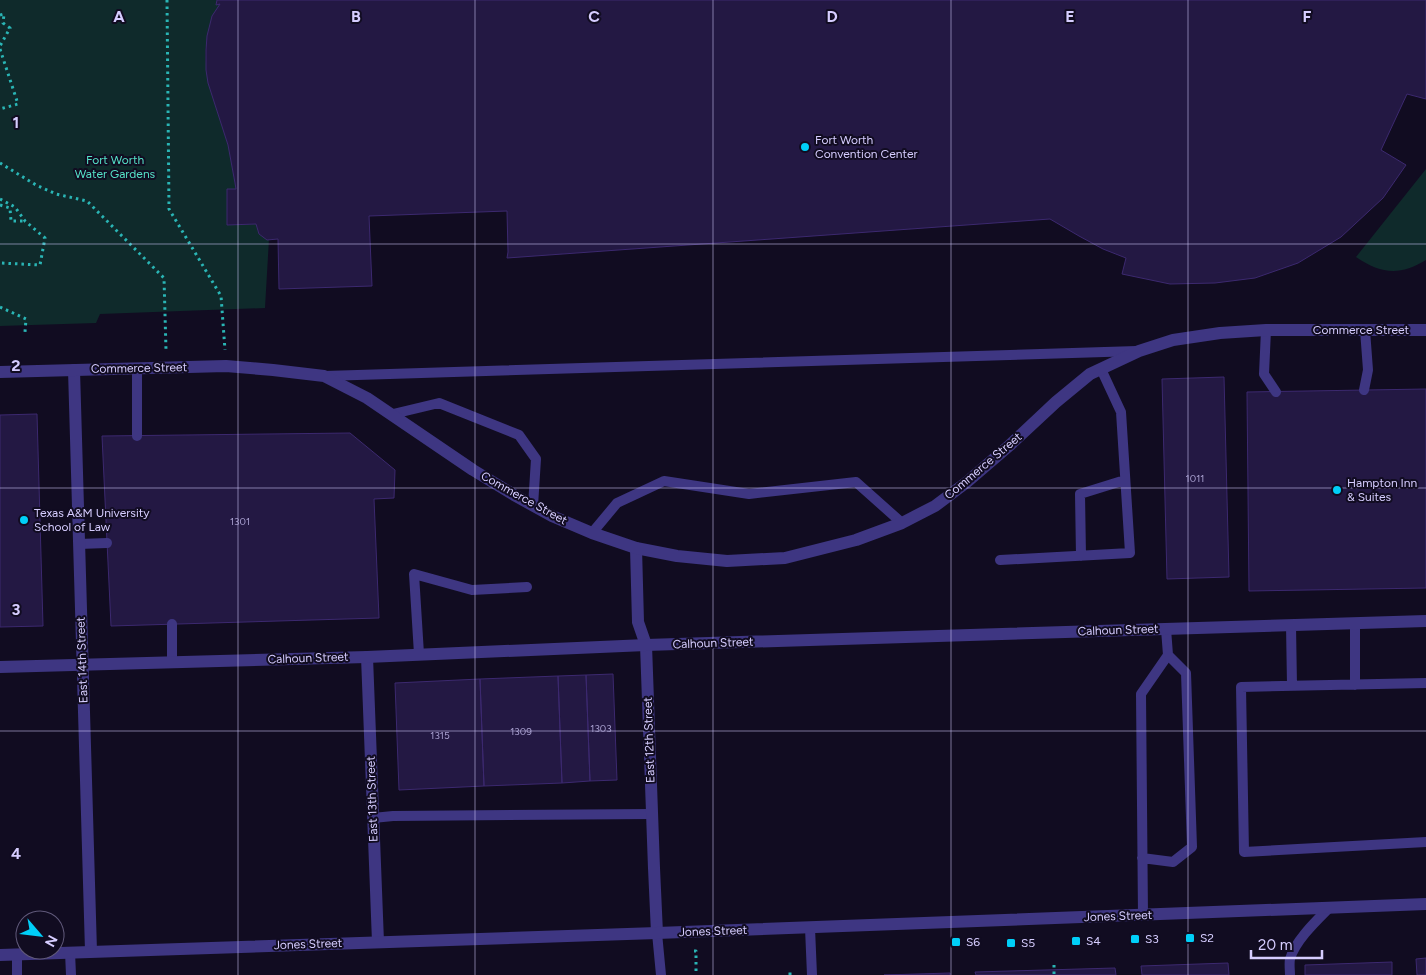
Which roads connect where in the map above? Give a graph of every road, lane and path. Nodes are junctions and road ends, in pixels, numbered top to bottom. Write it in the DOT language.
graph roads {
  1 [pos="167,0"];
  2 [pos="0,14"];
  3 [pos="0,47"];
  4 [pos="0,109"];
  5 [pos="0,163"];
  6 [pos="0,199"];
  7 [pos="0,205"];
  8 [pos="25,221"];
  9 [pos="0,263"];
  10 [pos="0,307"];
  11 [pos="1266,330"];
  12 [pos="1365,330"];
  13 [pos="1426,330"];
  14 [pos="25,332"];
  15 [pos="1139,351"];
  16 [pos="226,366"];
  17 [pos="167,367"];
  18 [pos="137,368"];
  19 [pos="1101,368"];
  20 [pos="74,370"];
  21 [pos="0,372"];
  22 [pos="324,376"];
  23 [pos="1364,390"];
  24 [pos="1276,392"];
  25 [pos="393,414"];
  26 [pos="137,436"];
  27 [pos="1125,480"];
  28 [pos="533,506"];
  29 [pos="902,523"];
  30 [pos="592,534"];
  31 [pos="107,543"];
  32 [pos="79,544"];
  33 [pos="636,548"];
  34 [pos="1080,556"];
  35 [pos="1000,560"];
  36 [pos="527,587"];
  37 [pos="1426,621"];
  38 [pos="1355,623"];
  39 [pos="172,624"];
  40 [pos="1291,625"];
  41 [pos="1166,629"];
  42 [pos="646,645"];
  43 [pos="419,654"];
  44 [pos="1168,655"];
  45 [pos="367,657"];
  46 [pos="172,662"];
  47 [pos="82,664"];
  48 [pos="0,667"];
  49 [pos="1426,683"];
  50 [pos="1355,684"];
  51 [pos="1292,686"];
  52 [pos="652,814"];
  53 [pos="373,818"];
  54 [pos="1426,842"];
  55 [pos="1142,858"];
  56 [pos="1426,904"];
  57 [pos="1329,908"];
  58 [pos="1143,915"];
  59 [pos="810,928"];
  60 [pos="657,934"];
  61 [pos="378,942"];
  62 [pos="688,949"];
  63 [pos="91,951"];
  64 [pos="65,952"];
  65 [pos="70,952"];
  66 [pos="15,954"];
  67 [pos="0,955"];
  68 [pos="16,960"];
  69 [pos="1054,966"];
  70 [pos="17,975"];
  71 [pos="71,975"];
  72 [pos="661,975"];
  73 [pos="696,975"];
  74 [pos="812,975"];
  75 [pos="1054,975"];
  76 [pos="1290,975"];
  1 -- 16 [label="path"];
  2 -- 3 [label="path"];
  3 -- 4 [label="path"];
  5 -- 17 [label="path"];
  6 -- 8 [label="path"];
  7 -- 8 [label="path"];
  8 -- 9 [label="path"];
  10 -- 14 [label="path"];
  11 -- 12 [label="street, Commerce Street"];
  11 -- 15 [label="street, Commerce Street"];
  11 -- 24 [label="lane"];
  12 -- 13 [label="street, Commerce Street"];
  12 -- 23 [label="lane"];
  15 -- 19 [label="street, Commerce Street"];
  15 -- 22 [label="lane"];
  16 -- 17 [label="street, Commerce Street"];
  16 -- 22 [label="street, Commerce Street"];
  17 -- 18 [label="street, Commerce Street"];
  18 -- 20 [label="street, Commerce Street"];
  18 -- 26 [label="lane"];
  19 -- 27 [label="lane"];
  19 -- 29 [label="street, Commerce Street"];
  20 -- 21 [label="street, Commerce Street"];
  20 -- 32 [label="street, East 14th Street"];
  22 -- 25 [label="street, Commerce Street"];
  25 -- 28 [label="street, Commerce Street"];
  25 -- 28 [label="lane"];
  27 -- 34 [label="lane"];
  27 -- 34 [label="lane"];
  28 -- 30 [label="street, Commerce Street"];
  29 -- 30 [label="lane"];
  29 -- 33 [label="street, Commerce Street"];
  30 -- 33 [label="street, Commerce Street"];
  31 -- 32 [label="lane"];
  32 -- 47 [label="street, East 14th Street"];
  33 -- 42 [label="street, East 12th Street"];
  34 -- 35 [label="lane"];
  36 -- 43 [label="lane"];
  37 -- 38 [label="street, Calhoun Street"];
  38 -- 40 [label="street, Calhoun Street"];
  38 -- 50 [label="lane"];
  39 -- 46 [label="lane"];
  40 -- 41 [label="street, Calhoun Street"];
  40 -- 51 [label="lane"];
  41 -- 42 [label="street, Calhoun Street"];
  41 -- 44 [label="lane"];
  42 -- 43 [label="street, Calhoun Street"];
  42 -- 52 [label="street, East 12th Street"];
  43 -- 45 [label="street, Calhoun Street"];
  44 -- 55 [label="lane"];
  44 -- 55 [label="lane"];
  45 -- 46 [label="street, Calhoun Street"];
  45 -- 53 [label="street, East 13th Street"];
  46 -- 47 [label="street, Calhoun Street"];
  47 -- 48 [label="street, Calhoun Street"];
  47 -- 63 [label="street, East 14th Street"];
  49 -- 50 [label="lane"];
  50 -- 51 [label="lane"];
  51 -- 54 [label="lane"];
  52 -- 53 [label="lane"];
  52 -- 60 [label="street, East 12th Street"];
  53 -- 61 [label="street, East 13th Street"];
  55 -- 58 [label="lane"];
  56 -- 57 [label="street, Jones Street"];
  57 -- 58 [label="street, Jones Street"];
  57 -- 76 [label="lane"];
  58 -- 59 [label="street, Jones Street"];
  59 -- 60 [label="street, Jones Street"];
  59 -- 74 [label="lane"];
  60 -- 61 [label="street, Jones Street"];
  60 -- 72 [label="lane"];
  61 -- 63 [label="street, Jones Street"];
  62 -- 73 [label="path"];
  63 -- 65 [label="street, Jones Street"];
  64 -- 65 [label="street, Jones Street"];
  65 -- 71 [label="lane"];
  66 -- 67 [label="street, Jones Street"];
  68 -- 70 [label="lane"];
  69 -- 75 [label="path"];
}
